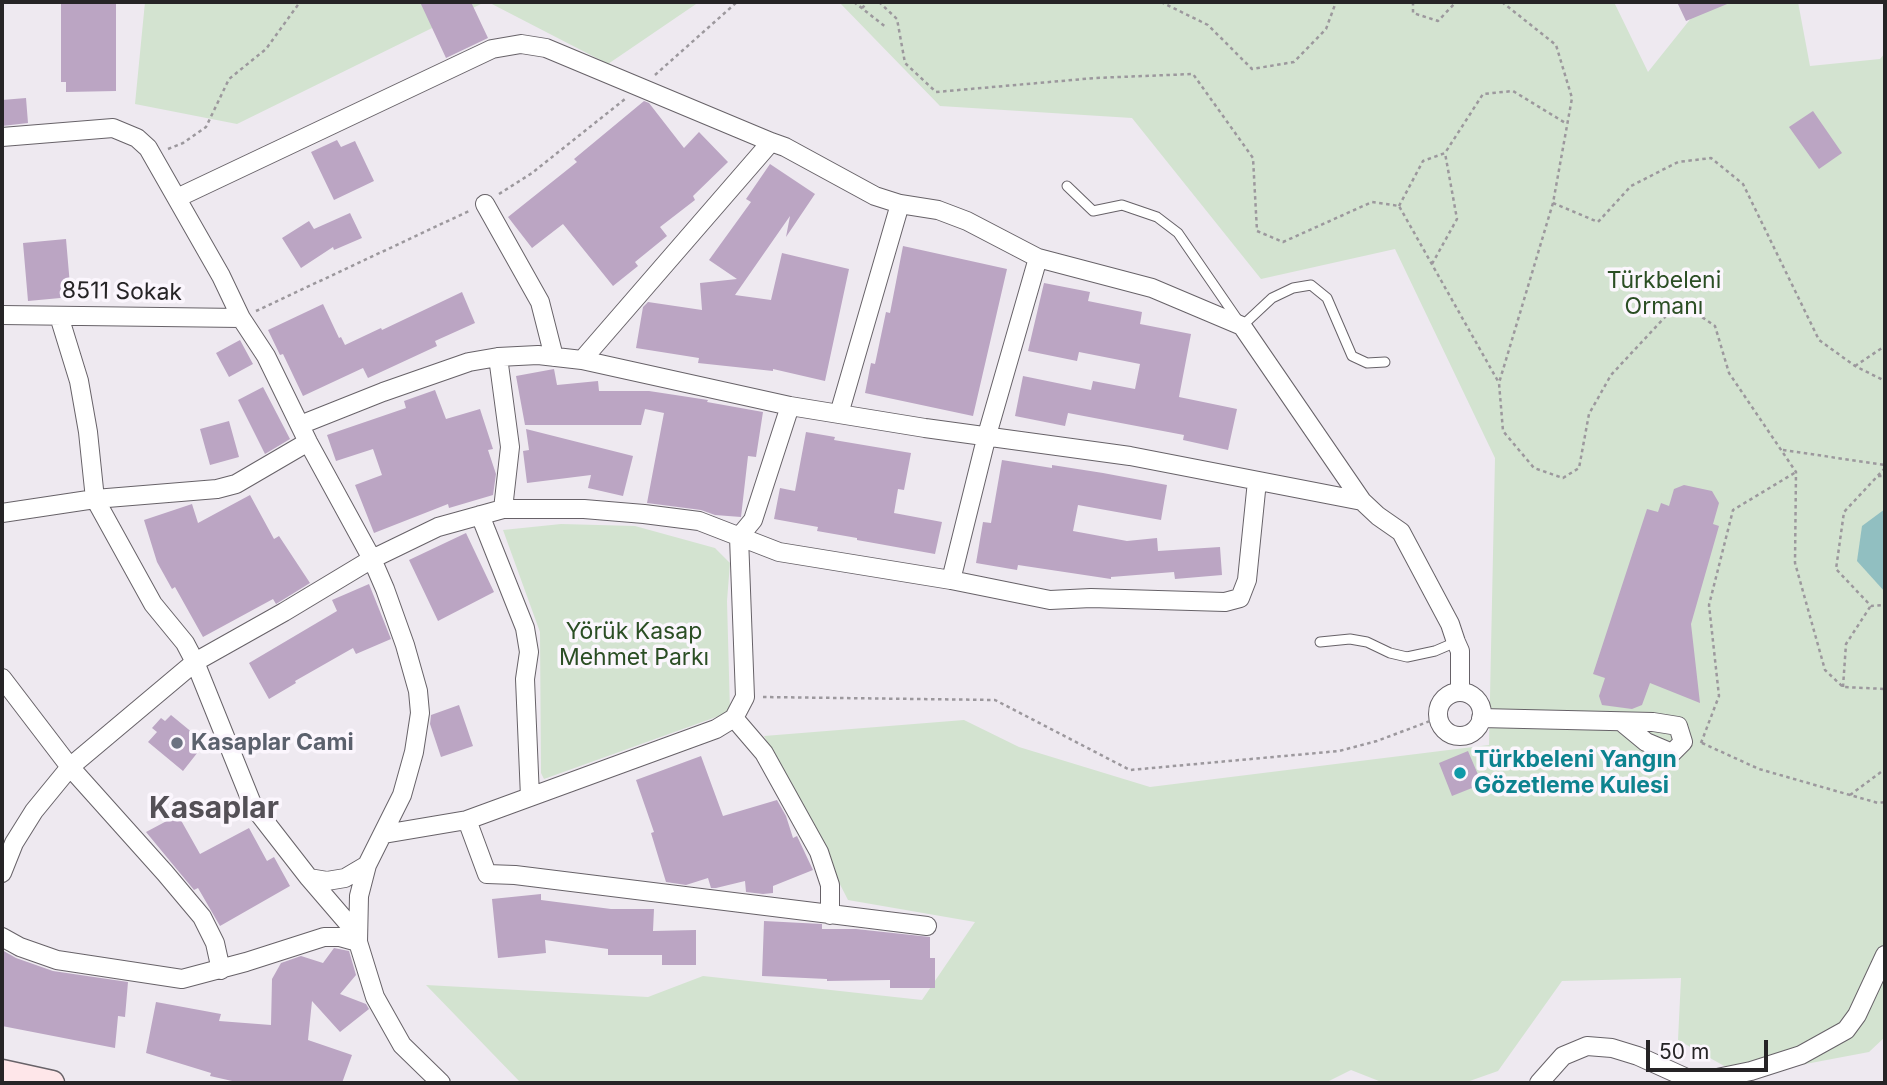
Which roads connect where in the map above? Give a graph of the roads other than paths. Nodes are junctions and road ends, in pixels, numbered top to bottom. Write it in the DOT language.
graph roads {
  1 [pos="2,136"];
  2 [pos="771,142"];
  3 [pos="1067,186"];
  4 [pos="177,198"];
  5 [pos="485,204"];
  6 [pos="900,204"];
  7 [pos="1038,258"];
  8 [pos="2,315"];
  9 [pos="59,316"];
  10 [pos="241,318"];
  11 [pos="1242,326"];
  12 [pos="498,357"];
  13 [pos="554,357"];
  14 [pos="582,360"];
  15 [pos="1385,362"];
  16 [pos="790,406"];
  17 [pos="839,414"];
  18 [pos="300,425"];
  19 [pos="987,435"];
  20 [pos="308,442"];
  21 [pos="1257,481"];
  22 [pos="95,499"];
  23 [pos="1363,500"];
  24 [pos="503,509"];
  25 [pos="2,513"];
  26 [pos="480,515"];
  27 [pos="739,537"];
  28 [pos="372,559"];
  29 [pos="951,580"];
  30 [pos="1320,642"];
  31 [pos="1457,642"];
  32 [pos="195,662"];
  33 [pos="2,678"];
  34 [pos="1460,692"];
  35 [pos="734,718"];
  36 [pos="1481,718"];
  37 [pos="1684,742"];
  38 [pos="69,767"];
  39 [pos="530,797"];
  40 [pos="467,820"];
  41 [pos="384,834"];
  42 [pos="367,865"];
  43 [pos="2,873"];
  44 [pos="309,878"];
  45 [pos="830,915"];
  46 [pos="927,926"];
  47 [pos="2,937"];
  48 [pos="358,938"];
  49 [pos="1885,955"];
  50 [pos="221,970"];
  51 [pos="2,1072"];
  52 [pos="52,1083"];
  53 [pos="441,1083"];
  54 [pos="1539,1083"];
  1 -- 4 [label="street"];
  2 -- 4 [label="street"];
  2 -- 6 [label="street"];
  2 -- 14 [label="street"];
  3 -- 11 [label="lane"];
  4 -- 10 [label="street"];
  5 -- 13 [label="street"];
  6 -- 7 [label="street"];
  6 -- 17 [label="street"];
  7 -- 11 [label="street"];
  7 -- 19 [label="street"];
  8 -- 9 [label="street, 8511 Sokak"];
  9 -- 10 [label="street, 8511 Sokak"];
  9 -- 22 [label="street"];
  10 -- 18 [label="street"];
  11 -- 15 [label="lane"];
  11 -- 23 [label="street"];
  12 -- 13 [label="street"];
  12 -- 18 [label="street"];
  12 -- 24 [label="street"];
  13 -- 14 [label="street"];
  14 -- 16 [label="street"];
  16 -- 17 [label="street"];
  16 -- 27 [label="street"];
  17 -- 19 [label="street"];
  18 -- 20 [label="street"];
  19 -- 21 [label="street"];
  19 -- 29 [label="street"];
  20 -- 22 [label="street"];
  20 -- 28 [label="street"];
  21 -- 23 [label="street"];
  21 -- 29 [label="street"];
  22 -- 25 [label="street"];
  22 -- 32 [label="street"];
  23 -- 31 [label="street"];
  24 -- 26 [label="street"];
  24 -- 27 [label="street"];
  26 -- 28 [label="street"];
  26 -- 39 [label="street"];
  27 -- 29 [label="street"];
  27 -- 35 [label="street"];
  28 -- 32 [label="street"];
  28 -- 41 [label="street"];
  30 -- 31 [label="lane"];
  31 -- 34 [label="street"];
  32 -- 38 [label="street"];
  32 -- 44 [label="street"];
  33 -- 38 [label="street"];
  34 -- 36 [label="street"];
  34 -- 36 [label="street"];
  35 -- 39 [label="street"];
  35 -- 45 [label="street"];
  36 -- 37 [label="street"];
  38 -- 43 [label="street"];
  38 -- 50 [label="street"];
  39 -- 40 [label="street"];
  40 -- 41 [label="street"];
  40 -- 45 [label="street"];
  41 -- 42 [label="street"];
  42 -- 44 [label="street"];
  42 -- 48 [label="street"];
  44 -- 48 [label="street"];
  45 -- 46 [label="street"];
  47 -- 50 [label="street"];
  48 -- 50 [label="street"];
  48 -- 53 [label="street"];
  49 -- 54 [label="street"];
  51 -- 52 [label="main road"];
}
